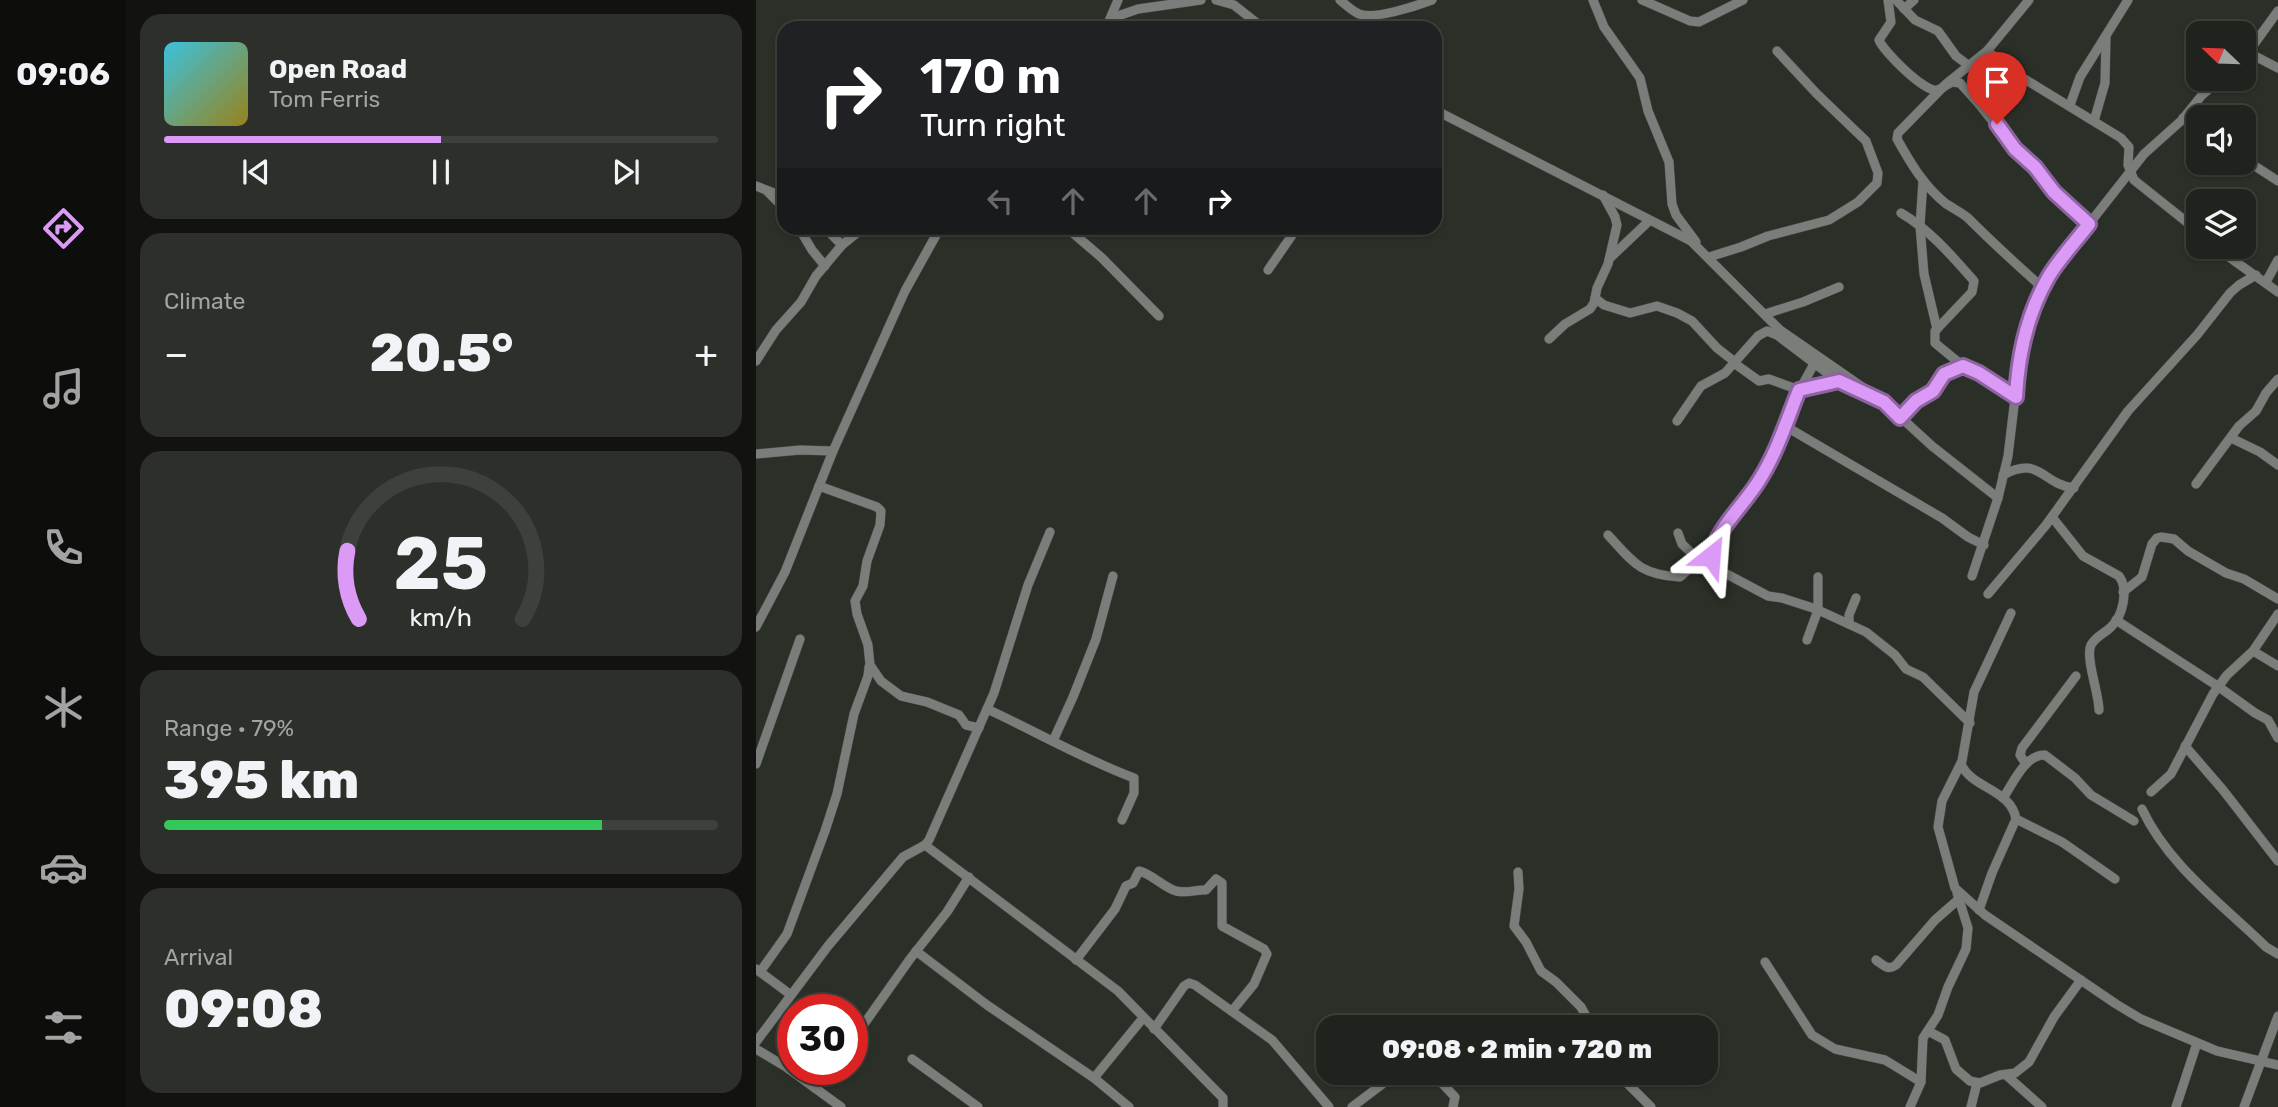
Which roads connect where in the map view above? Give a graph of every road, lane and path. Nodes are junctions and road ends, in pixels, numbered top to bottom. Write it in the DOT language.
graph roads {
  1 [pos="1118,0"];
  2 [pos="1201,0"];
  3 [pos="1216,0"];
  4 [pos="1340,0"];
  5 [pos="1432,0"];
  6 [pos="1593,0"];
  7 [pos="1642,0"];
  8 [pos="1744,0"];
  9 [pos="1888,0"];
  10 [pos="1896,0"];
  11 [pos="1914,0"];
  12 [pos="2029,0"];
  13 [pos="2128,0"];
  14 [pos="1905,9"];
  15 [pos="2278,11"];
  16 [pos="1368,16"];
  17 [pos="1112,18"];
  18 [pos="1110,21"];
  19 [pos="1254,21"];
  20 [pos="1374,21"];
  21 [pos="2106,35"];
  22 [pos="2256,41"];
  23 [pos="1777,51"];
  24 [pos="1987,51"];
  25 [pos="2256,59"];
  26 [pos="1968,65"];
  27 [pos="2278,68"];
  28 [pos="1946,84"];
  29 [pos="2207,91"];
  30 [pos="2070,105"];
  31 [pos="1442,114"];
  32 [pos="2183,118"];
  33 [pos="2186,120"];
  34 [pos="2094,121"];
  35 [pos="2256,167"];
  36 [pos="2129,173"];
  37 [pos="1923,180"];
  38 [pos="2278,181"];
  39 [pos="756,186"];
  40 [pos="766,190"];
  41 [pos="777,194"];
  42 [pos="1603,195"];
  43 [pos="777,201"];
  44 [pos="1901,213"];
  45 [pos="1649,221"];
  46 [pos="2186,221"];
  47 [pos="2089,224"];
  48 [pos="1920,226"];
  49 [pos="803,235"];
  50 [pos="832,235"];
  51 [pos="855,235"];
  52 [pos="936,235"];
  53 [pos="1075,235"];
  54 [pos="1292,235"];
  55 [pos="842,246"];
  56 [pos="1699,246"];
  57 [pos="1709,257"];
  58 [pos="2233,259"];
  59 [pos="1609,260"];
  60 [pos="2278,260"];
  61 [pos="825,266"];
  62 [pos="1268,270"];
  63 [pos="2256,275"];
  64 [pos="2266,282"];
  65 [pos="1839,287"];
  66 [pos="2043,288"];
  67 [pos="2278,292"];
  68 [pos="1595,298"];
  69 [pos="1765,314"];
  70 [pos="1159,316"];
  71 [pos="1937,329"];
  72 [pos="1549,339"];
  73 [pos="756,361"];
  74 [pos="1735,363"];
  75 [pos="1814,364"];
  76 [pos="1963,366"];
  77 [pos="2278,379"];
  78 [pos="1839,381"];
  79 [pos="1799,390"];
  80 [pos="2016,397"];
  81 [pos="1884,402"];
  82 [pos="1900,418"];
  83 [pos="1678,421"];
  84 [pos="1785,426"];
  85 [pos="2231,438"];
  86 [pos="833,451"];
  87 [pos="756,454"];
  88 [pos="2278,465"];
  89 [pos="2003,475"];
  90 [pos="2196,484"];
  91 [pos="819,486"];
  92 [pos="2074,488"];
  93 [pos="1998,498"];
  94 [pos="2052,517"];
  95 [pos="1050,532"];
  96 [pos="1678,533"];
  97 [pos="1608,535"];
  98 [pos="1984,545"];
  99 [pos="1699,560"];
  100 [pos="1717,567"];
  101 [pos="1113,576"];
  102 [pos="1972,576"];
  103 [pos="1818,577"];
  104 [pos="2123,592"];
  105 [pos="1988,594"];
  106 [pos="1856,598"];
  107 [pos="2278,599"];
  108 [pos="1818,610"];
  109 [pos="2011,613"];
  110 [pos="2278,614"];
  111 [pos="2116,620"];
  112 [pos="1849,624"];
  113 [pos="756,627"];
  114 [pos="800,639"];
  115 [pos="1807,640"];
  116 [pos="2253,651"];
  117 [pos="870,665"];
  118 [pos="2278,666"];
  119 [pos="2076,676"];
  120 [pos="2219,687"];
  121 [pos="987,709"];
  122 [pos="2099,710"];
  123 [pos="1970,723"];
  124 [pos="2275,725"];
  125 [pos="979,728"];
  126 [pos="2278,738"];
  127 [pos="1053,741"];
  128 [pos="2185,746"];
  129 [pos="756,764"];
  130 [pos="1961,764"];
  131 [pos="2026,764"];
  132 [pos="2151,792"];
  133 [pos="2003,798"];
  134 [pos="2142,809"];
  135 [pos="2016,819"];
  136 [pos="1122,820"];
  137 [pos="2134,821"];
  138 [pos="925,845"];
  139 [pos="2276,854"];
  140 [pos="1518,872"];
  141 [pos="969,877"];
  142 [pos="2115,879"];
  143 [pos="1955,888"];
  144 [pos="1959,899"];
  145 [pos="1979,910"];
  146 [pos="916,951"];
  147 [pos="2278,954"];
  148 [pos="1076,960"];
  149 [pos="1876,960"];
  150 [pos="1765,962"];
  151 [pos="758,971"];
  152 [pos="2081,980"];
  153 [pos="790,994"];
  154 [pos="792,994"];
  155 [pos="1232,1011"];
  156 [pos="777,1014"];
  157 [pos="1585,1015"];
  158 [pos="2278,1016"];
  159 [pos="868,1018"];
  160 [pos="1143,1018"];
  161 [pos="1154,1029"];
  162 [pos="1928,1031"];
  163 [pos="756,1042"];
  164 [pos="2197,1043"];
  165 [pos="756,1049"];
  166 [pos="912,1059"];
  167 [pos="2259,1062"];
  168 [pos="2278,1066"];
  169 [pos="2006,1075"];
  170 [pos="1094,1078"];
  171 [pos="1921,1082"];
  172 [pos="1977,1083"];
  173 [pos="817,1085"];
  174 [pos="1381,1085"];
  175 [pos="1444,1085"];
  176 [pos="1629,1085"];
  177 [pos="815,1088"];
  178 [pos="1223,1102"];
  179 [pos="841,1107"];
  180 [pos="978,1107"];
  181 [pos="1129,1107"];
  182 [pos="1234,1107"];
  183 [pos="1329,1107"];
  184 [pos="1352,1107"];
  185 [pos="1453,1107"];
  186 [pos="1651,1107"];
  187 [pos="1910,1107"];
  188 [pos="1971,1107"];
  189 [pos="2042,1107"];
  190 [pos="2176,1107"];
  191 [pos="2244,1107"];
  1 -- 17 [label="street"];
  2 -- 17 [label="street"];
  3 -- 19 [label="street"];
  4 -- 16 [label="street"];
  5 -- 16 [label="street"];
  6 -- 56 [label="street"];
  7 -- 8 [label="street"];
  9 -- 28 [label="street"];
  10 -- 14 [label="street"];
  11 -- 14 [label="street"];
  12 -- 24 [label="street"];
  13 -- 21 [label="street"];
  14 -- 26 [label="street"];
  15 -- 22 [label="street"];
  16 -- 20 [label="street"];
  17 -- 18 [label="street"];
  21 -- 30 [label="street"];
  21 -- 34 [label="street"];
  23 -- 57 [label="street"];
  24 -- 26 [label="street"];
  24 -- 30 [label="street"];
  25 -- 27 [label="street"];
  26 -- 28 [label="street"];
  28 -- 37 [label="street"];
  28 -- 47 [label="street"];
  29 -- 32 [label="street"];
  30 -- 34 [label="street"];
  31 -- 42 [label="street"];
  32 -- 33 [label="street"];
  32 -- 36 [label="street"];
  34 -- 36 [label="street"];
  35 -- 38 [label="street"];
  36 -- 46 [label="street"];
  36 -- 47 [label="street"];
  37 -- 48 [label="street"];
  37 -- 66 [label="street"];
  39 -- 40 [label="street"];
  40 -- 41 [label="street"];
  40 -- 43 [label="street"];
  42 -- 45 [label="street"];
  42 -- 59 [label="street"];
  44 -- 48 [label="street"];
  45 -- 56 [label="street"];
  45 -- 59 [label="street"];
  47 -- 66 [label="street"];
  48 -- 71 [label="street"];
  48 -- 71 [label="street"];
  49 -- 61 [label="street"];
  50 -- 55 [label="street"];
  51 -- 55 [label="street"];
  52 -- 86 [label="street"];
  53 -- 70 [label="street"];
  54 -- 62 [label="street"];
  55 -- 61 [label="street"];
  56 -- 57 [label="street"];
  57 -- 69 [label="street"];
  58 -- 63 [label="street"];
  59 -- 68 [label="street"];
  60 -- 64 [label="street"];
  61 -- 73 [label="street"];
  63 -- 64 [label="street"];
  63 -- 92 [label="street"];
  64 -- 67 [label="street"];
  65 -- 69 [label="street"];
  66 -- 80 [label="street"];
  68 -- 72 [label="street"];
  68 -- 74 [label="street"];
  69 -- 81 [label="street"];
  71 -- 76 [label="street"];
  74 -- 75 [label="street"];
  74 -- 79 [label="street"];
  74 -- 83 [label="street"];
  75 -- 78 [label="street"];
  75 -- 79 [label="street"];
  76 -- 80 [label="street"];
  76 -- 82 [label="street"];
  77 -- 85 [label="street"];
  78 -- 79 [label="street"];
  78 -- 81 [label="street"];
  79 -- 84 [label="street"];
  80 -- 89 [label="street"];
  81 -- 82 [label="street"];
  82 -- 93 [label="street"];
  84 -- 98 [label="street"];
  84 -- 100 [label="street"];
  85 -- 88 [label="street"];
  85 -- 90 [label="street"];
  86 -- 87 [label="street"];
  86 -- 91 [label="street"];
  89 -- 92 [label="street"];
  89 -- 93 [label="street"];
  91 -- 113 [label="street"];
  91 -- 117 [label="street"];
  92 -- 94 [label="street"];
  93 -- 98 [label="street"];
  94 -- 104 [label="street"];
  94 -- 105 [label="street"];
  95 -- 121 [label="street"];
  96 -- 99 [label="street"];
  97 -- 99 [label="street"];
  98 -- 102 [label="street"];
  99 -- 100 [label="street"];
  100 -- 108 [label="street"];
  101 -- 127 [label="street"];
  103 -- 108 [label="street"];
  104 -- 107 [label="street"];
  104 -- 111 [label="street"];
  106 -- 112 [label="street"];
  108 -- 112 [label="street"];
  108 -- 115 [label="street"];
  109 -- 123 [label="street"];
  110 -- 116 [label="street"];
  111 -- 120 [label="street"];
  111 -- 122 [label="street"];
  112 -- 123 [label="street"];
  114 -- 129 [label="street"];
  116 -- 118 [label="street"];
  116 -- 120 [label="street"];
  117 -- 125 [label="street"];
  117 -- 151 [label="street"];
  119 -- 131 [label="street"];
  120 -- 124 [label="street"];
  120 -- 128 [label="street"];
  121 -- 125 [label="street"];
  121 -- 127 [label="street"];
  123 -- 130 [label="street"];
  124 -- 126 [label="street"];
  125 -- 138 [label="street"];
  127 -- 136 [label="street"];
  128 -- 132 [label="street"];
  128 -- 139 [label="street"];
  130 -- 133 [label="street"];
  130 -- 143 [label="street"];
  131 -- 133 [label="street"];
  131 -- 137 [label="street"];
  133 -- 135 [label="street"];
  134 -- 147 [label="street"];
  135 -- 142 [label="street"];
  135 -- 145 [label="street"];
  138 -- 141 [label="street"];
  138 -- 154 [label="street"];
  140 -- 157 [label="street"];
  141 -- 146 [label="street"];
  141 -- 148 [label="street"];
  143 -- 144 [label="street"];
  143 -- 145 [label="street"];
  144 -- 149 [label="street"];
  144 -- 162 [label="street"];
  145 -- 152 [label="street"];
  146 -- 159 [label="street"];
  146 -- 170 [label="street"];
  148 -- 155 [label="street"];
  148 -- 160 [label="street"];
  150 -- 171 [label="street"];
  151 -- 153 [label="street"];
  152 -- 164 [label="street"];
  152 -- 169 [label="street"];
  155 -- 161 [label="street"];
  155 -- 183 [label="street"];
  156 -- 163 [label="street"];
  158 -- 167 [label="street"];
  160 -- 161 [label="street"];
  160 -- 170 [label="street"];
  161 -- 178 [label="street"];
  162 -- 171 [label="street"];
  162 -- 172 [label="street"];
  164 -- 167 [label="street"];
  164 -- 190 [label="street"];
  165 -- 177 [label="street"];
  166 -- 180 [label="street"];
  167 -- 168 [label="street"];
  167 -- 191 [label="street"];
  169 -- 172 [label="street"];
  169 -- 189 [label="street"];
  170 -- 181 [label="street"];
  171 -- 187 [label="street"];
  172 -- 188 [label="street"];
  173 -- 177 [label="street"];
  174 -- 184 [label="street"];
  175 -- 185 [label="street"];
  176 -- 186 [label="street"];
  177 -- 179 [label="street"];
  178 -- 182 [label="street"];
}
